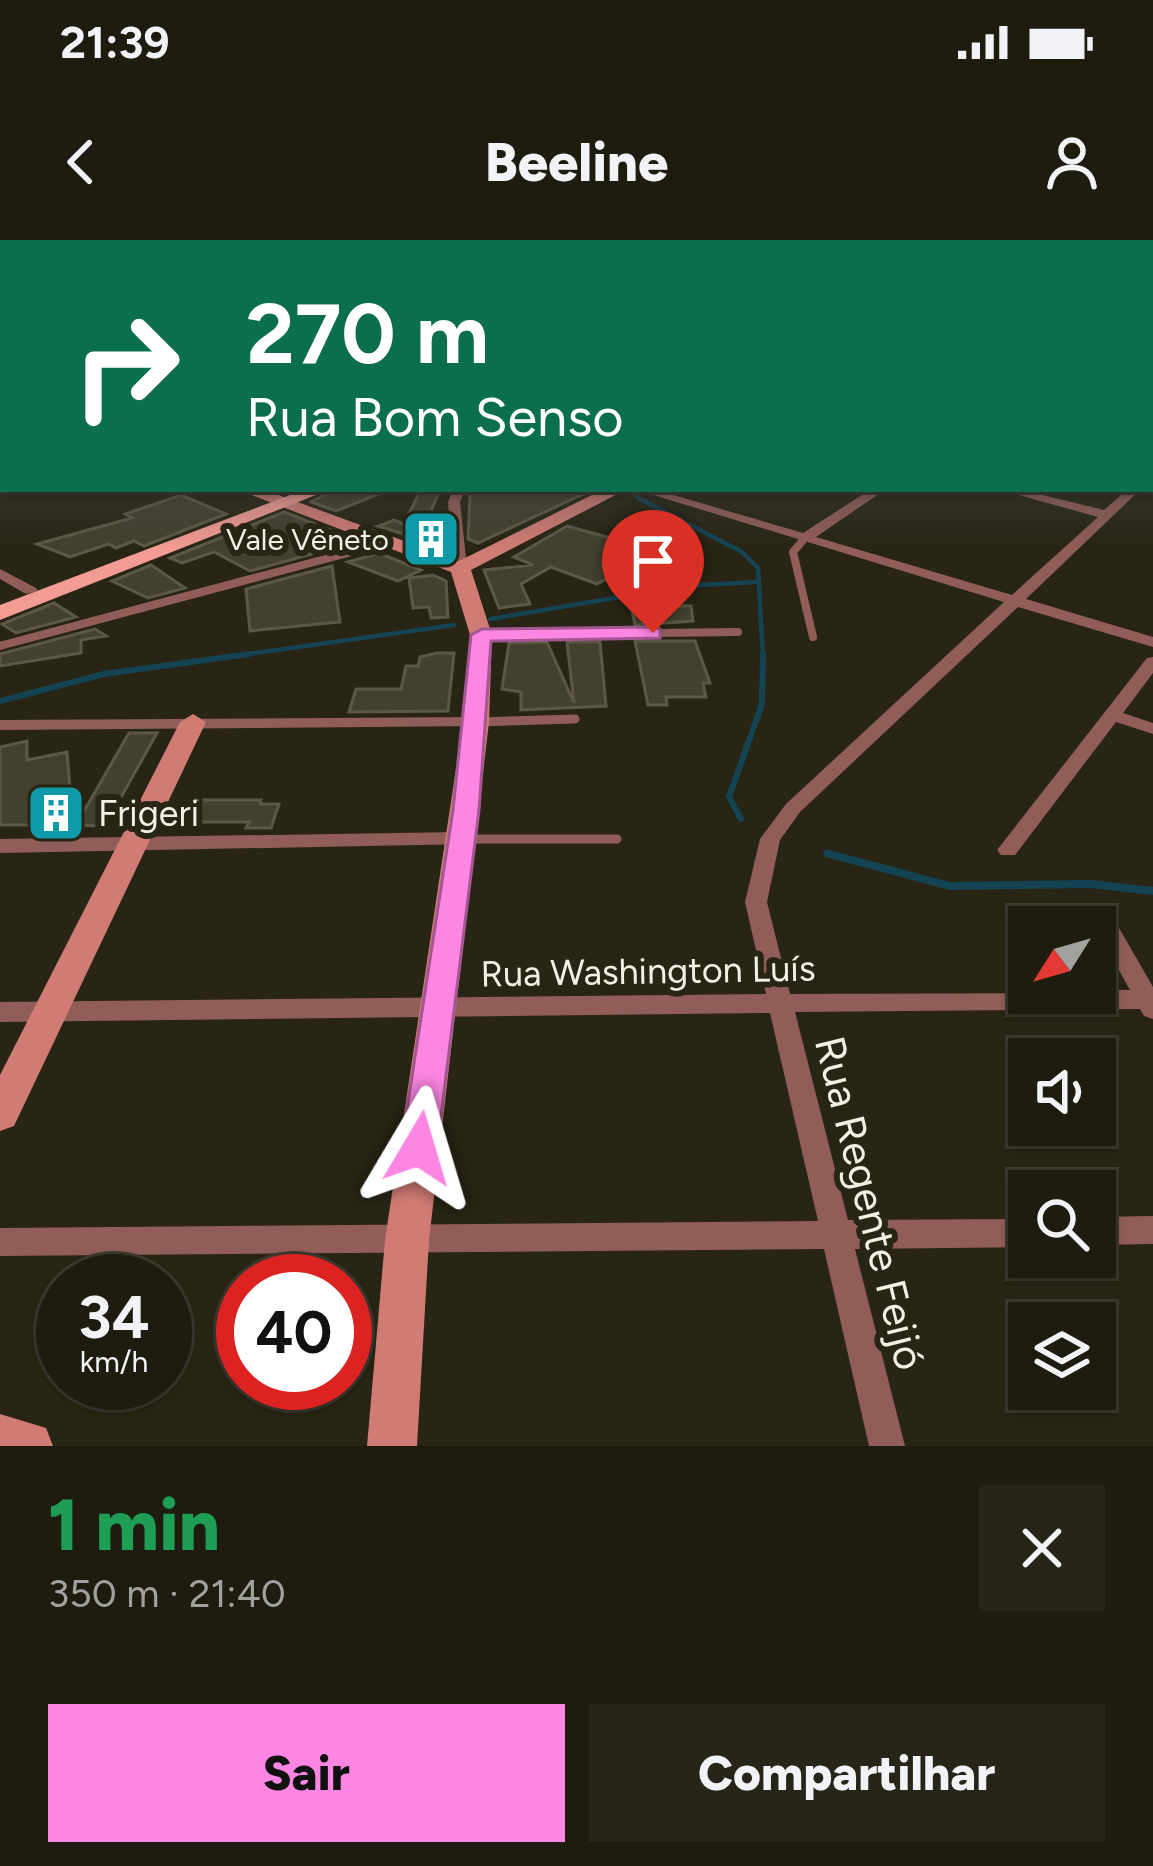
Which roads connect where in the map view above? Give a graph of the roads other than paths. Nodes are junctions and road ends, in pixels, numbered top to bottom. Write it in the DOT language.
graph roads {
  1 [pos="239,492"];
  2 [pos="303,492"];
  3 [pos="458,492"];
  4 [pos="612,492"];
  5 [pos="650,492"];
  6 [pos="875,492"];
  7 [pos="1018,492"];
  8 [pos="1043,492"];
  9 [pos="1132,492"];
  10 [pos="271,497"];
  11 [pos="1111,512"];
  12 [pos="805,538"];
  13 [pos="385,543"];
  14 [pos="460,568"];
  15 [pos="0,573"];
  16 [pos="31,591"];
  17 [pos="1014,600"];
  18 [pos="0,602"];
  19 [pos="0,613"];
  20 [pos="738,632"];
  21 [pos="482,635"];
  22 [pos="813,637"];
  23 [pos="1153,642"];
  24 [pos="0,646"];
  25 [pos="1153,662"];
  26 [pos="1112,715"];
  27 [pos="575,719"];
  28 [pos="193,722"];
  29 [pos="476,722"];
  30 [pos="0,725"];
  31 [pos="1153,729"];
  32 [pos="462,839"];
  33 [pos="617,839"];
  34 [pos="134,844"];
  35 [pos="0,846"];
  36 [pos="1008,850"];
  37 [pos="1116,944"];
  38 [pos="1151,1002"];
  39 [pos="778,1006"];
  40 [pos="437,1009"];
  41 [pos="0,1012"];
  42 [pos="50,1012"];
  43 [pos="0,1114"];
  44 [pos="1153,1230"];
  45 [pos="1116,1231"];
  46 [pos="1008,1234"];
  47 [pos="836,1238"];
  48 [pos="407,1240"];
  49 [pos="0,1242"];
  50 [pos="0,1439"];
  51 [pos="28,1446"];
  52 [pos="392,1446"];
  53 [pos="887,1446"];
  1 -- 10 [label="street"];
  2 -- 10 [label="main road"];
  3 -- 14 [label="street"];
  4 -- 14 [label="street"];
  5 -- 12 [label="street"];
  6 -- 12 [label="street"];
  7 -- 11 [label="street"];
  8 -- 11 [label="street"];
  9 -- 11 [label="street"];
  10 -- 13 [label="street"];
  10 -- 16 [label="main road"];
  10 -- 19 [label="main road"];
  11 -- 17 [label="street"];
  12 -- 17 [label="street"];
  12 -- 22 [label="lane"];
  13 -- 14 [label="street"];
  13 -- 24 [label="lane"];
  14 -- 21 [label="street"];
  15 -- 16 [label="street"];
  16 -- 18 [label="main road"];
  17 -- 23 [label="street"];
  17 -- 39 [label="street, Rua Regente Feijó"];
  20 -- 21 [label="lane"];
  21 -- 29 [label="street"];
  25 -- 26 [label="street"];
  26 -- 31 [label="street"];
  26 -- 36 [label="street"];
  27 -- 29 [label="lane"];
  28 -- 29 [label="street"];
  28 -- 30 [label="street"];
  28 -- 34 [label="street"];
  29 -- 32 [label="street"];
  32 -- 33 [label="lane"];
  32 -- 34 [label="street"];
  32 -- 40 [label="street"];
  34 -- 35 [label="street"];
  34 -- 42 [label="street"];
  37 -- 38 [label="street"];
  38 -- 39 [label="street, Rua Washington Luís"];
  39 -- 40 [label="street, Rua Washington Luís"];
  39 -- 47 [label="street, Rua Regente Feijó"];
  40 -- 42 [label="street, Rua Washington Luís"];
  40 -- 48 [label="street"];
  41 -- 42 [label="street, Rua Washington Luís"];
  42 -- 43 [label="street"];
  44 -- 45 [label="street"];
  46 -- 47 [label="street"];
  47 -- 48 [label="street"];
  47 -- 53 [label="street, Rua Regente Feijó"];
  48 -- 49 [label="street"];
  48 -- 52 [label="street"];
  50 -- 51 [label="street"];
}
